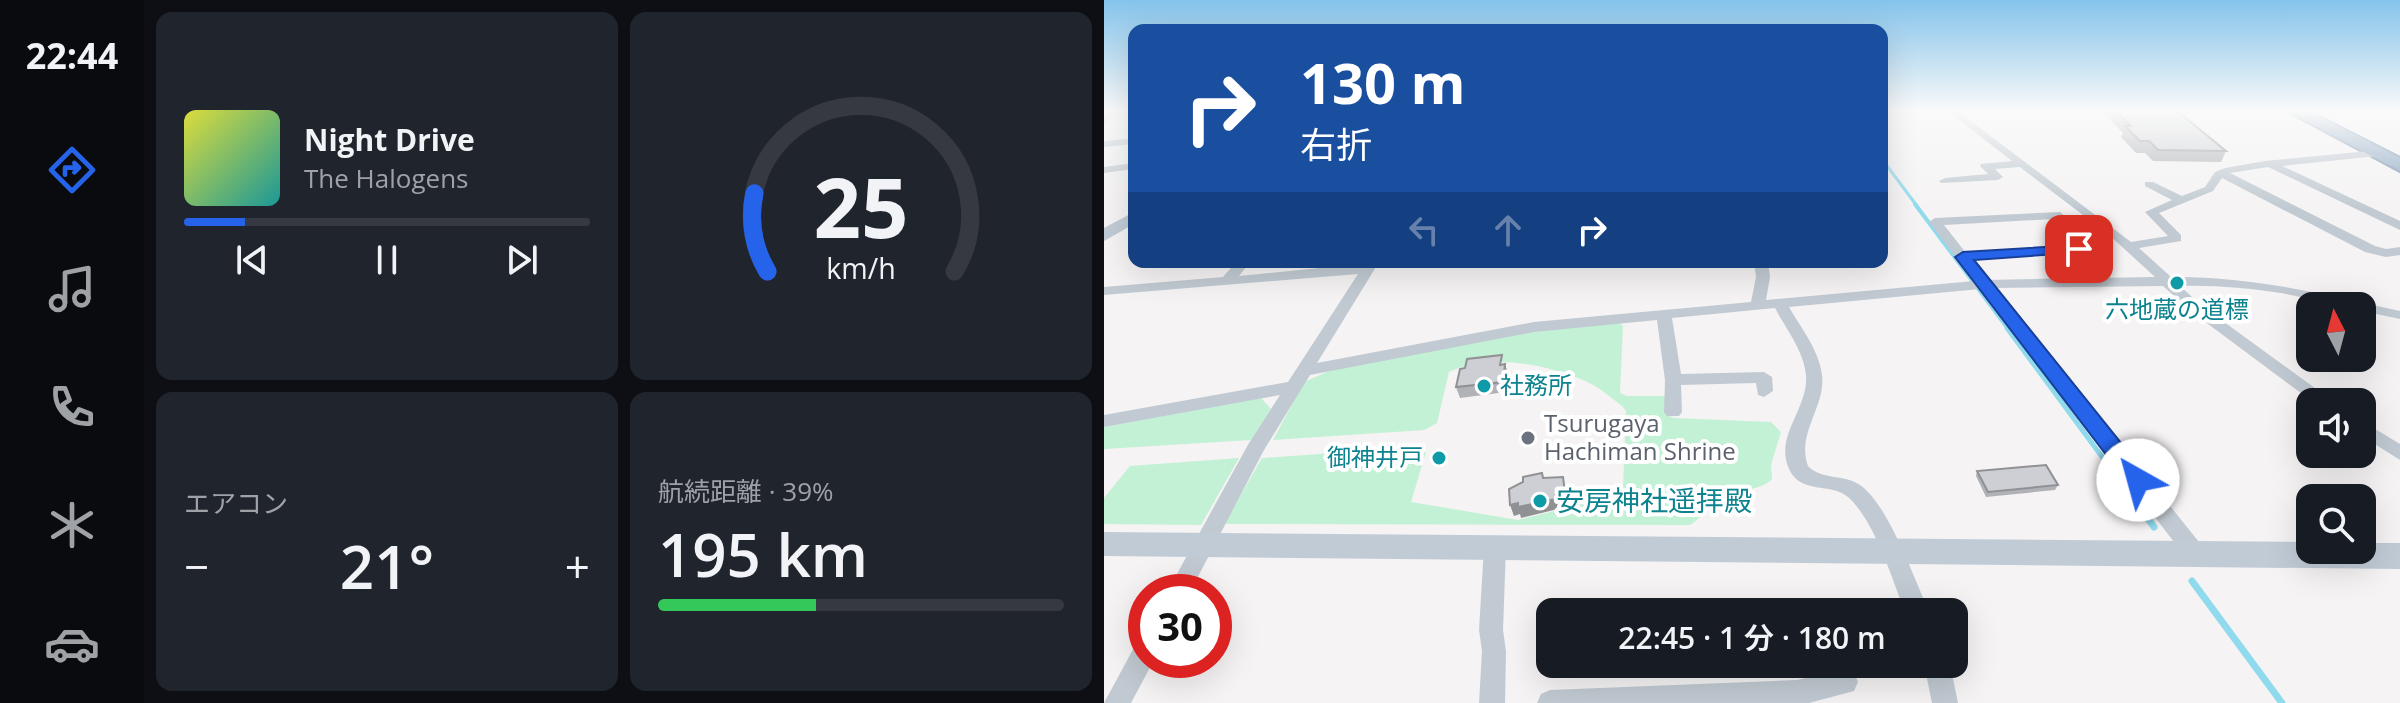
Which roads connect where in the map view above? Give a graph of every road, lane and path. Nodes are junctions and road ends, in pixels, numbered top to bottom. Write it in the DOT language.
graph roads {
  1 [pos="1993,143"];
  2 [pos="2358,143"];
  3 [pos="2376,143"];
  4 [pos="2378,153"];
  5 [pos="2400,155"];
  6 [pos="2269,163"];
  7 [pos="2020,164"];
  8 [pos="2400,165"];
  9 [pos="1128,167"];
  10 [pos="1104,170"];
  11 [pos="2221,173"];
  12 [pos="1945,181"];
  13 [pos="2149,184"];
  14 [pos="2184,201"];
  15 [pos="1128,221"];
  16 [pos="2400,226"];
  17 [pos="1104,236"];
  18 [pos="2130,246"];
  19 [pos="2062,251"];
  20 [pos="2400,251"];
  21 [pos="1963,257"];
  22 [pos="1238,268"];
  23 [pos="1276,268"];
  24 [pos="1347,268"];
  25 [pos="1368,268"];
  26 [pos="1762,268"];
  27 [pos="1269,278"];
  28 [pos="2165,280"];
  29 [pos="1227,281"];
  30 [pos="2093,283"];
  31 [pos="1978,285"];
  32 [pos="1104,291"];
  33 [pos="1779,302"];
  34 [pos="1758,304"];
  35 [pos="1664,314"];
  36 [pos="2400,315"];
  37 [pos="1299,379"];
  38 [pos="1673,380"];
  39 [pos="2305,388"];
  40 [pos="1764,391"];
  41 [pos="1673,412"];
  42 [pos="1104,421"];
  43 [pos="2376,437"];
  44 [pos="2400,453"];
  45 [pos="1205,543"];
  46 [pos="1104,544"];
  47 [pos="1495,547"];
  48 [pos="1890,550"];
  49 [pos="2195,553"];
  50 [pos="2400,556"];
  51 [pos="1188,574"];
  52 [pos="1911,598"];
  53 [pos="1131,678"];
  54 [pos="1940,678"];
  55 [pos="1845,682"];
  56 [pos="1117,703"];
  57 [pos="1492,703"];
  58 [pos="1550,703"];
  59 [pos="1945,703"];
  1 -- 7 [label="street"];
  2 -- 4 [label="highway"];
  3 -- 5 [label="highway"];
  4 -- 6 [label="street"];
  4 -- 8 [label="highway"];
  6 -- 11 [label="street"];
  6 -- 16 [label="street"];
  7 -- 12 [label="street"];
  7 -- 18 [label="street"];
  9 -- 10 [label="street"];
  11 -- 14 [label="street"];
  11 -- 20 [label="street"];
  13 -- 14 [label="street"];
  14 -- 18 [label="street"];
  15 -- 17 [label="street"];
  18 -- 28 [label="street"];
  19 -- 21 [label="street"];
  19 -- 21 [label="street"];
  19 -- 30 [label="street"];
  21 -- 31 [label="street"];
  22 -- 29 [label="street"];
  23 -- 27 [label="street"];
  24 -- 27 [label="street"];
  25 -- 37 [label="street"];
  26 -- 34 [label="street"];
  27 -- 29 [label="street"];
  28 -- 30 [label="street"];
  28 -- 36 [label="street"];
  28 -- 39 [label="street"];
  29 -- 32 [label="street"];
  30 -- 31 [label="street"];
  31 -- 33 [label="street"];
  31 -- 49 [label="street"];
  33 -- 34 [label="street"];
  33 -- 48 [label="street"];
  34 -- 35 [label="street"];
  35 -- 37 [label="street"];
  35 -- 38 [label="street"];
  37 -- 42 [label="street"];
  37 -- 45 [label="street"];
  38 -- 40 [label="street"];
  38 -- 41 [label="street"];
  43 -- 44 [label="street"];
  45 -- 46 [label="street"];
  45 -- 47 [label="street"];
  45 -- 51 [label="street"];
  47 -- 48 [label="street"];
  47 -- 57 [label="street"];
  48 -- 49 [label="street"];
  48 -- 52 [label="street"];
  49 -- 50 [label="street"];
  53 -- 56 [label="street"];
  54 -- 59 [label="street"];
  55 -- 58 [label="street"];
}
